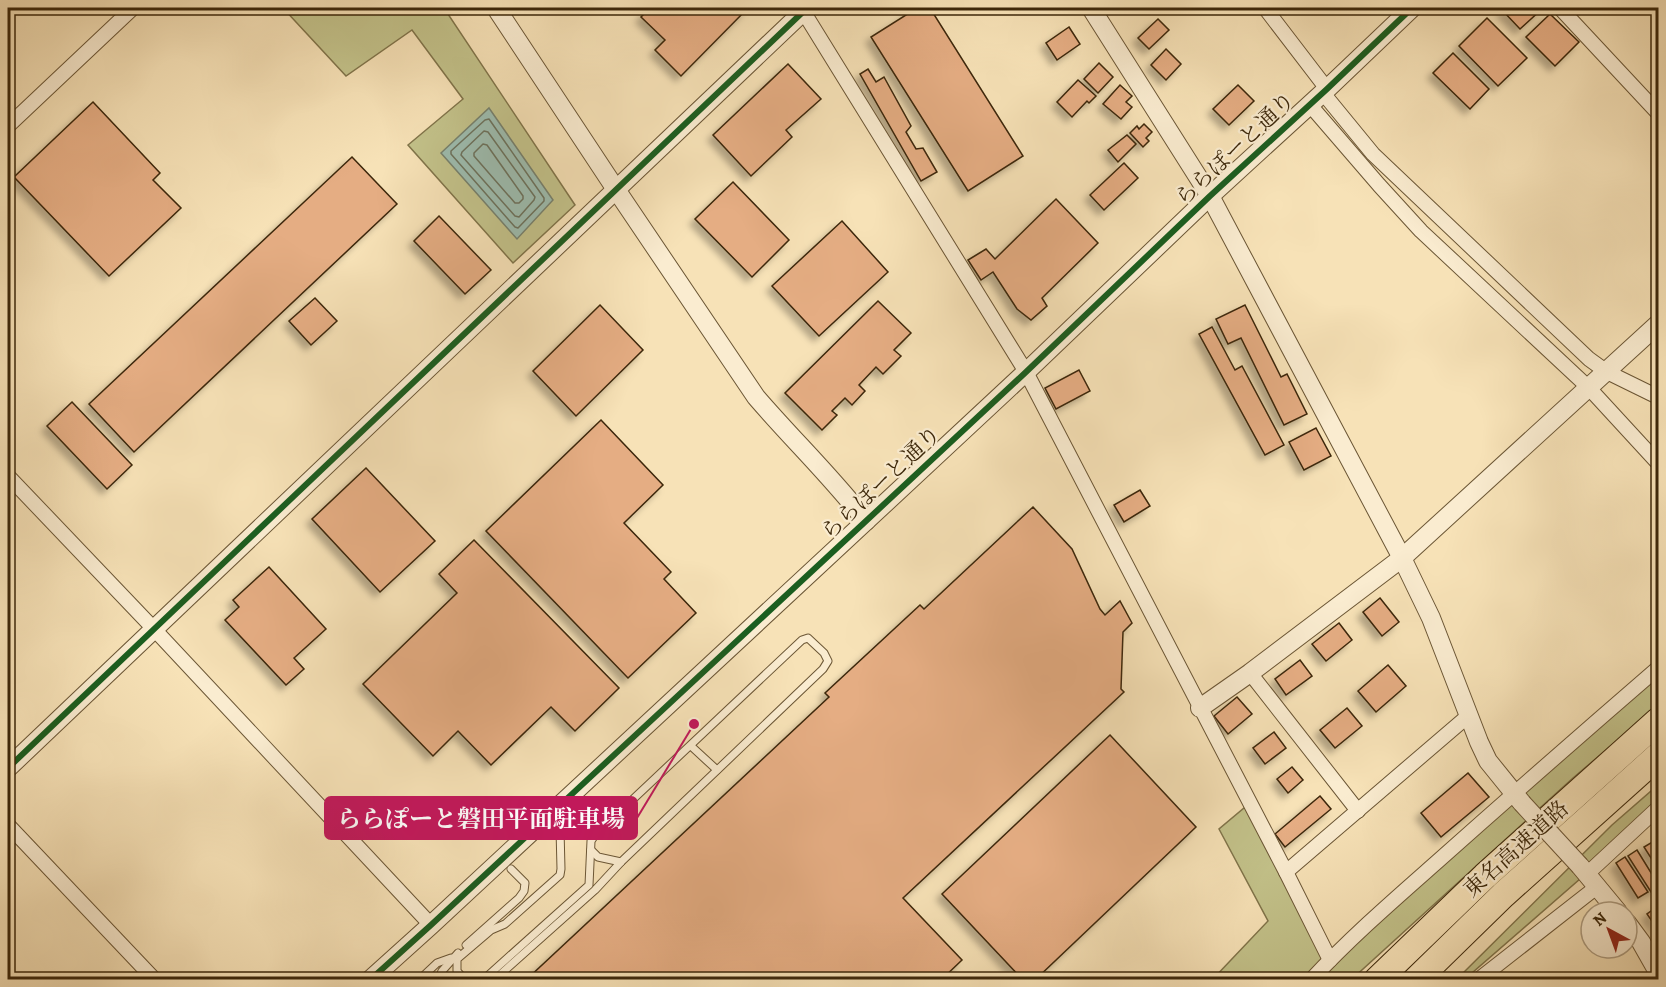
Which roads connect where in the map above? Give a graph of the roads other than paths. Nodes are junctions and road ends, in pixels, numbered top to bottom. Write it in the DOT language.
graph roads {
  1 [pos="133,8"];
  2 [pos="496,8"];
  3 [pos="1090,8"];
  4 [pos="1265,8"];
  5 [pos="1412,8"];
  6 [pos="1560,8"];
  7 [pos="805,9"];
  8 [pos="1320,96"];
  9 [pos="1659,113"];
  10 [pos="8,126"];
  11 [pos="615,188"];
  12 [pos="1210,196"];
  13 [pos="1659,324"];
  14 [pos="1026,372"];
  15 [pos="1607,372"];
  16 [pos="1589,388"];
  17 [pos="1659,397"];
  18 [pos="1659,463"];
  19 [pos="8,476"];
  20 [pos="866,521"];
  21 [pos="1402,558"];
  22 [pos="154,629"];
  23 [pos="1659,668"];
  24 [pos="1250,673"];
  25 [pos="1200,708"];
  26 [pos="1468,716"];
  27 [pos="1659,721"];
  28 [pos="691,746"];
  29 [pos="1659,756"];
  30 [pos="8,768"];
  31 [pos="717,770"];
  32 [pos="1518,798"];
  33 [pos="1659,808"];
  34 [pos="1358,811"];
  35 [pos="548,816"];
  36 [pos="8,825"];
  37 [pos="591,849"];
  38 [pos="621,862"];
  39 [pos="511,869"];
  40 [pos="1286,872"];
  41 [pos="1588,875"];
  42 [pos="1485,876"];
  43 [pos="1503,895"];
  44 [pos="1608,900"];
  45 [pos="431,925"];
  46 [pos="1639,939"];
  47 [pos="453,957"];
  48 [pos="1330,960"];
  49 [pos="1659,972"];
  50 [pos="155,980"];
  51 [pos="370,980"];
  52 [pos="419,980"];
  53 [pos="438,980"];
  54 [pos="465,980"];
  55 [pos="483,980"];
  56 [pos="494,980"];
  57 [pos="1311,980"];
  58 [pos="1363,980"];
  59 [pos="1377,980"];
  60 [pos="1416,980"];
  61 [pos="1430,980"];
  62 [pos="1478,980"];
  1 -- 10 [label="street"];
  2 -- 11 [label="street"];
  3 -- 12 [label="street"];
  4 -- 8 [label="street"];
  5 -- 8 [label="street, ららぽーと通り"];
  6 -- 9 [label="street"];
  7 -- 11 [label="street"];
  7 -- 14 [label="street"];
  8 -- 12 [label="street, ららぽーと通り"];
  8 -- 15 [label="street"];
  8 -- 16 [label="street"];
  11 -- 20 [label="street"];
  11 -- 22 [label="street"];
  12 -- 14 [label="street, ららぽーと通り"];
  12 -- 21 [label="street"];
  13 -- 15 [label="street"];
  14 -- 20 [label="street, ららぽーと通り"];
  14 -- 25 [label="street"];
  15 -- 16 [label="street"];
  15 -- 17 [label="street"];
  16 -- 18 [label="street"];
  16 -- 21 [label="street"];
  19 -- 22 [label="street"];
  20 -- 35 [label="street, ららぽーと通り"];
  21 -- 24 [label="street"];
  21 -- 26 [label="street"];
  22 -- 30 [label="street"];
  22 -- 45 [label="street"];
  23 -- 32 [label="street"];
  24 -- 25 [label="street"];
  24 -- 34 [label="street"];
  25 -- 40 [label="street"];
  26 -- 32 [label="street"];
  26 -- 34 [label="street"];
  27 -- 42 [label="highway, 東名高速道路"];
  28 -- 31 [label="lane"];
  28 -- 31 [label="lane"];
  28 -- 37 [label="lane"];
  29 -- 43 [label="highway, 東名高速道路"];
  31 -- 38 [label="lane"];
  32 -- 41 [label="street, bridge"];
  32 -- 48 [label="street"];
  33 -- 41 [label="street"];
  34 -- 40 [label="street"];
  35 -- 45 [label="street, ららぽーと通り"];
  35 -- 54 [label="lane"];
  36 -- 50 [label="street"];
  37 -- 38 [label="lane"];
  37 -- 55 [label="lane"];
  38 -- 56 [label="lane"];
  39 -- 47 [label="lane"];
  40 -- 48 [label="street"];
  41 -- 44 [label="street"];
  41 -- 62 [label="street"];
  42 -- 58 [label="highway"];
  42 -- 59 [label="highway, 東名高速道路"];
  43 -- 60 [label="highway, 東名高速道路"];
  43 -- 61 [label="highway"];
  45 -- 51 [label="street, ららぽーと通り"];
  46 -- 49 [label="street"];
  47 -- 52 [label="lane"];
  47 -- 53 [label="lane"];
  48 -- 57 [label="street"];
}
